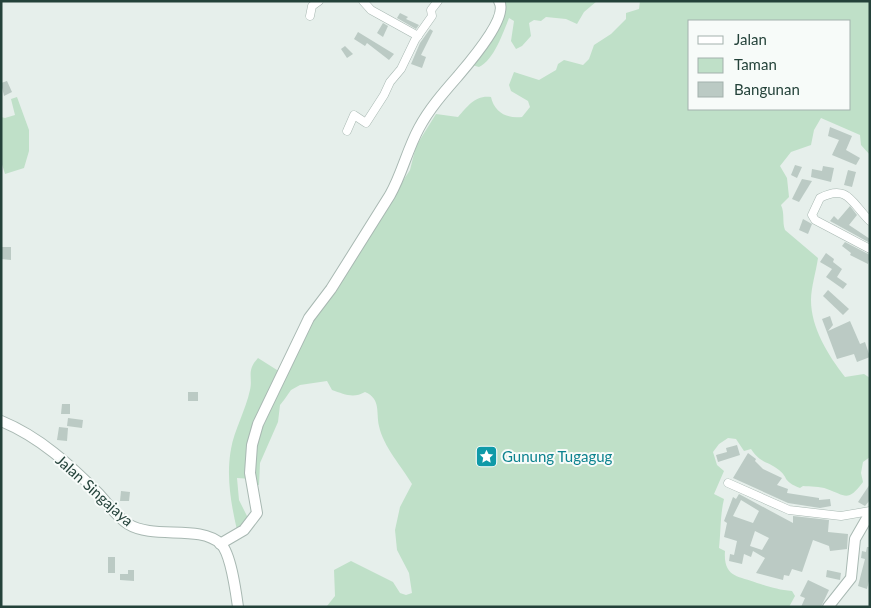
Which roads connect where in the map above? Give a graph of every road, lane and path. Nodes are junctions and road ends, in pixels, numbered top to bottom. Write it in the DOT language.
graph roads {
  1 [pos="319,1"];
  2 [pos="363,1"];
  3 [pos="438,1"];
  4 [pos="499,1"];
  5 [pos="310,16"];
  6 [pos="418,36"];
  7 [pos="347,131"];
  8 [pos="870,221"];
  9 [pos="870,249"];
  10 [pos="1,422"];
  11 [pos="728,483"];
  12 [pos="870,512"];
  13 [pos="220,544"];
  14 [pos="238,607"];
  15 [pos="828,607"];
  1 -- 5 [label="street"];
  2 -- 6 [label="street"];
  3 -- 6 [label="street"];
  4 -- 13 [label="street"];
  6 -- 7 [label="street"];
  8 -- 9 [label="street"];
  10 -- 13 [label="street, Jalan Singajaya"];
  11 -- 12 [label="street"];
  12 -- 15 [label="street"];
  13 -- 14 [label="street"];
}
